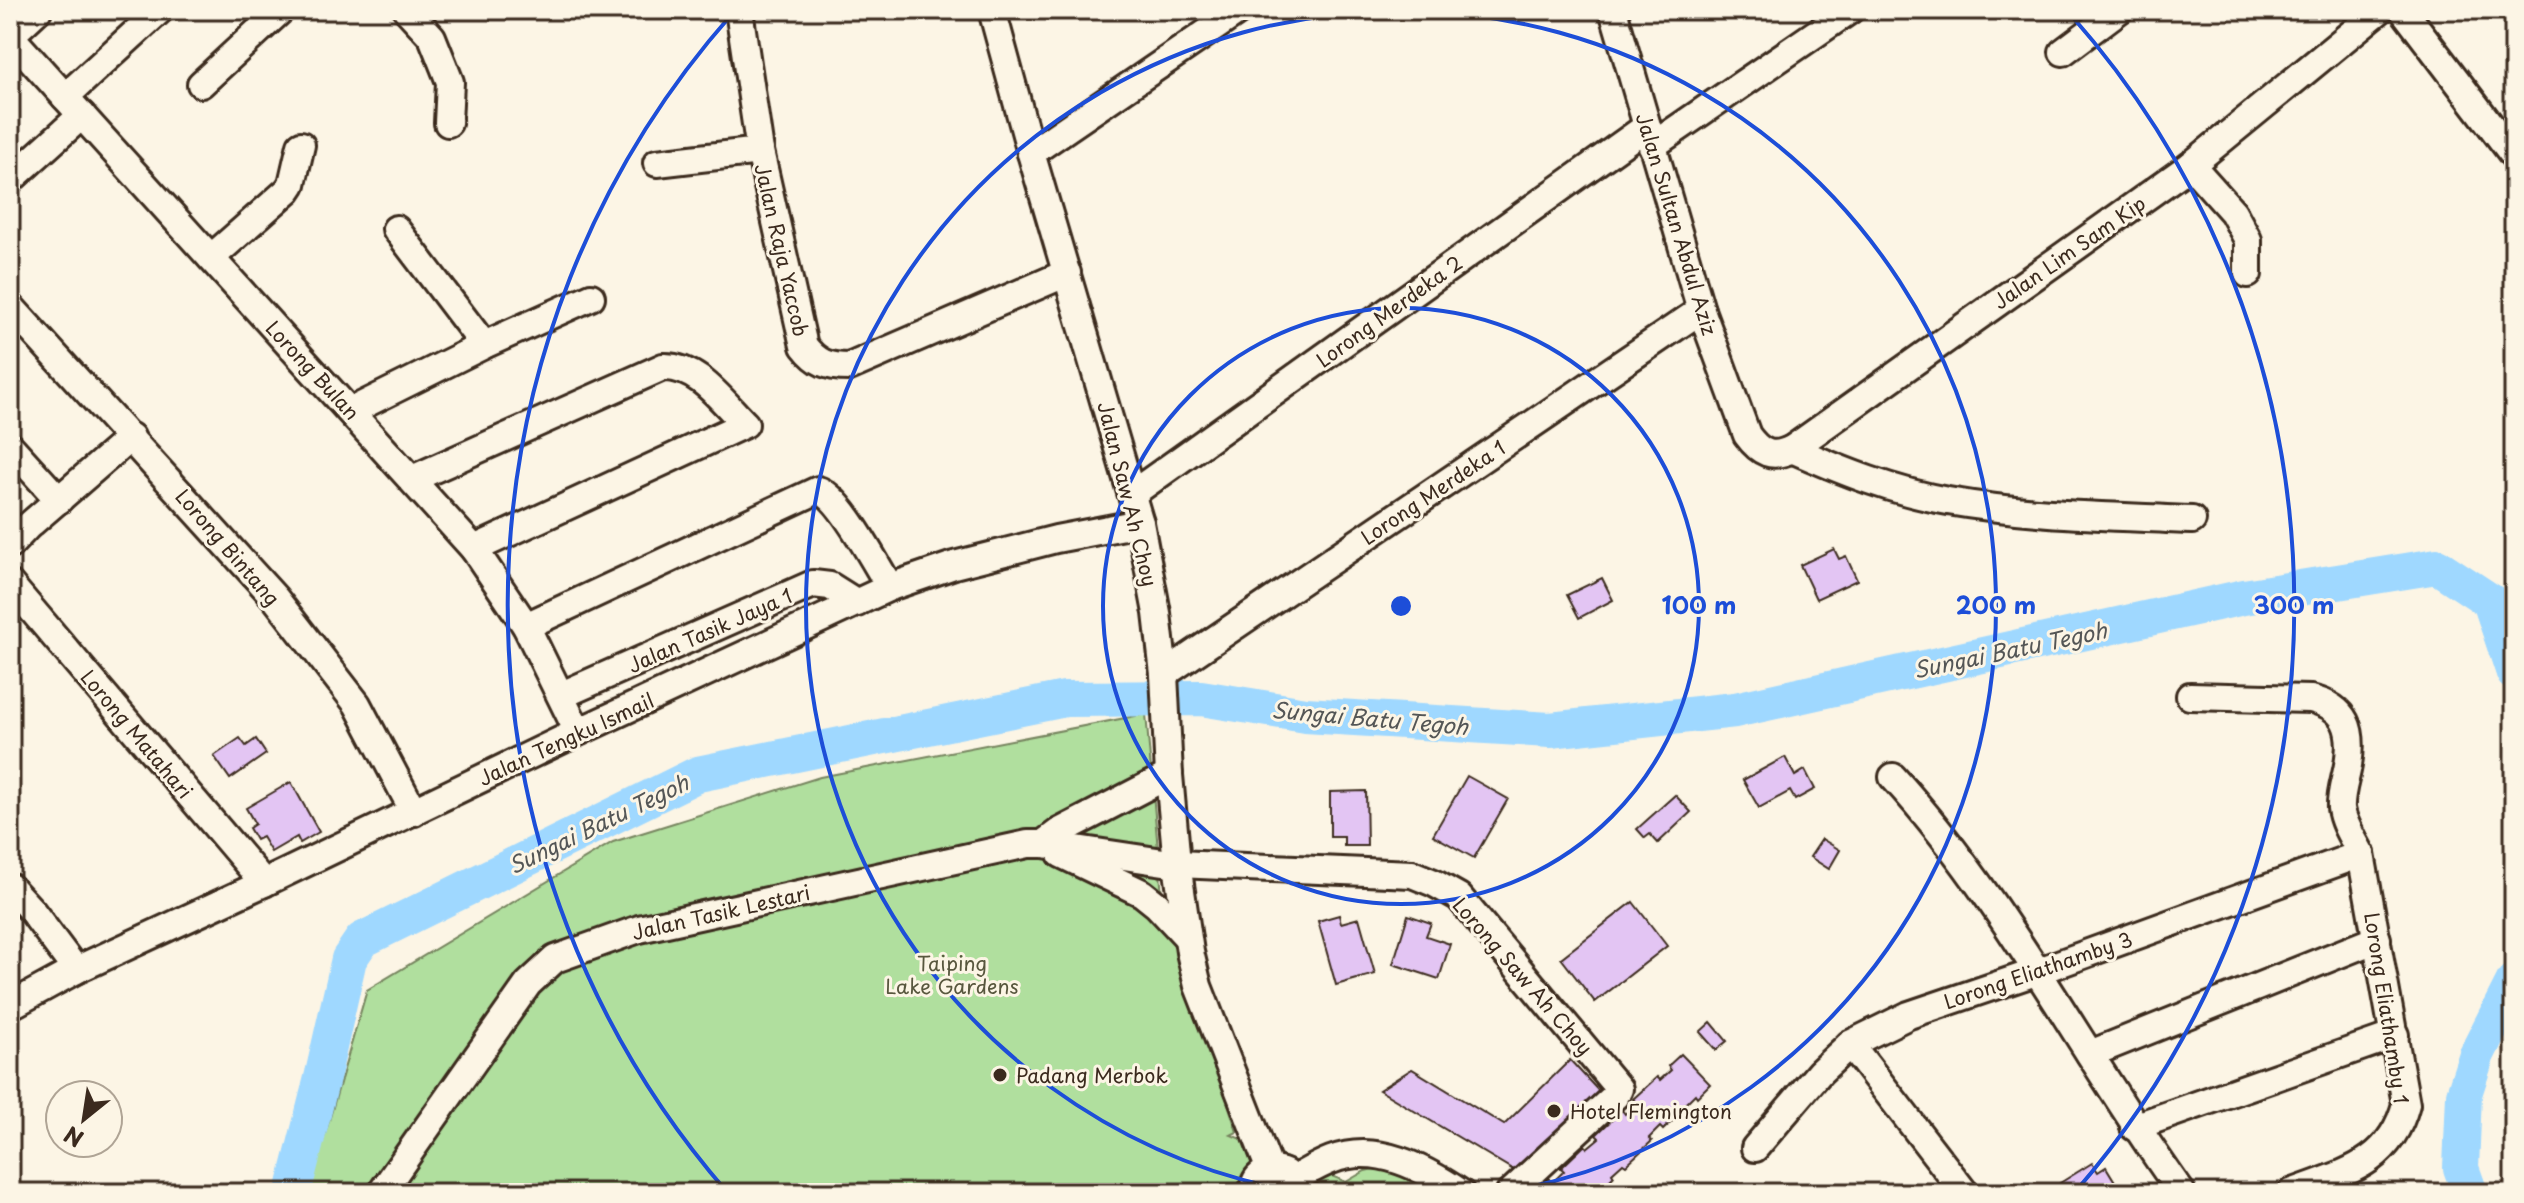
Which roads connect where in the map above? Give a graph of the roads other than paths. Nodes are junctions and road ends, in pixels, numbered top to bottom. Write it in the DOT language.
graph roads {
  1 [pos="38,10"];
  2 [pos="160,10"];
  3 [pos="281,10"];
  4 [pos="407,10"];
  5 [pos="739,10"];
  6 [pos="992,10"];
  7 [pos="1240,10"];
  8 [pos="1613,10"];
  9 [pos="1850,10"];
  10 [pos="2119,10"];
  11 [pos="2380,10"];
  12 [pos="2403,10"];
  13 [pos="10,36"];
  14 [pos="2063,52"];
  15 [pos="201,84"];
  16 [pos="73,106"];
  17 [pos="448,123"];
  18 [pos="1649,137"];
  19 [pos="301,145"];
  20 [pos="760,151"];
  21 [pos="1031,153"];
  22 [pos="2514,156"];
  23 [pos="657,163"];
  24 [pos="2191,165"];
  25 [pos="11,177"];
  26 [pos="396,229"];
  27 [pos="211,258"];
  28 [pos="1067,273"];
  29 [pos="2248,274"];
  30 [pos="591,297"];
  31 [pos="10,306"];
  32 [pos="1701,310"];
  33 [pos="484,345"];
  34 [pos="351,411"];
  35 [pos="131,437"];
  36 [pos="10,446"];
  37 [pos="1792,449"];
  38 [pos="412,479"];
  39 [pos="1132,494"];
  40 [pos="59,500"];
  41 [pos="2192,520"];
  42 [pos="1140,523"];
  43 [pos="10,545"];
  44 [pos="474,549"];
  45 [pos="10,584"];
  46 [pos="890,587"];
  47 [pos="857,603"];
  48 [pos="526,626"];
  49 [pos="1164,680"];
  50 [pos="562,695"];
  51 [pos="2190,696"];
  52 [pos="578,732"];
  53 [pos="1169,775"];
  54 [pos="1893,777"];
  55 [pos="414,812"];
  56 [pos="1043,844"];
  57 [pos="2361,854"];
  58 [pos="1177,864"];
  59 [pos="264,883"];
  60 [pos="10,887"];
  61 [pos="1187,937"];
  62 [pos="2377,939"];
  63 [pos="76,970"];
  64 [pos="2039,971"];
  65 [pos="10,1006"];
  66 [pos="2395,1035"];
  67 [pos="1850,1044"];
  68 [pos="2090,1054"];
  69 [pos="2134,1127"];
  70 [pos="1755,1148"];
  71 [pos="1286,1181"];
  72 [pos="381,1193"];
  73 [pos="1253,1193"];
  74 [pos="1461,1193"];
  75 [pos="1510,1193"];
  76 [pos="1965,1193"];
  77 [pos="2182,1193"];
  78 [pos="2291,1193"];
  1 -- 13 [label="street"];
  2 -- 16 [label="street"];
  3 -- 15 [label="street"];
  4 -- 17 [label="street"];
  5 -- 20 [label="street, Jalan Raja Yaccob"];
  6 -- 21 [label="street, Jalan Saw Ah Choy"];
  7 -- 21 [label="street"];
  8 -- 18 [label="street, Jalan Sultan Abdul Aziz"];
  9 -- 18 [label="street"];
  10 -- 14 [label="street"];
  11 -- 24 [label="street, Jalan Lim Sam Kip"];
  12 -- 22 [label="street"];
  13 -- 16 [label="street, Lorong Bulan"];
  16 -- 25 [label="street"];
  16 -- 27 [label="street, Lorong Bulan"];
  18 -- 32 [label="street, Jalan Sultan Abdul Aziz"];
  18 -- 39 [label="street, Lorong Merdeka 2"];
  19 -- 27 [label="street"];
  20 -- 23 [label="street"];
  20 -- 28 [label="street, Jalan Raja Yaccob"];
  21 -- 28 [label="street, Jalan Saw Ah Choy"];
  24 -- 29 [label="street"];
  24 -- 37 [label="street, Jalan Lim Sam Kip"];
  26 -- 33 [label="street"];
  27 -- 34 [label="street, Lorong Bulan"];
  28 -- 39 [label="street, Jalan Saw Ah Choy"];
  30 -- 33 [label="street"];
  31 -- 35 [label="street, Lorong Bintang"];
  32 -- 37 [label="street, Jalan Sultan Abdul Aziz"];
  32 -- 49 [label="street, Lorong Merdeka 1"];
  33 -- 34 [label="street"];
  34 -- 38 [label="street, Lorong Bulan"];
  35 -- 40 [label="street"];
  35 -- 55 [label="street, Lorong Bintang"];
  36 -- 40 [label="street"];
  37 -- 41 [label="street"];
  38 -- 44 [label="street, Lorong Bulan"];
  38 -- 44 [label="street"];
  39 -- 42 [label="street, Jalan Saw Ah Choy"];
  40 -- 43 [label="street"];
  42 -- 46 [label="street, Jalan Tengku Ismail"];
  42 -- 49 [label="street, Jalan Saw Ah Choy"];
  44 -- 48 [label="street, Lorong Bulan"];
  45 -- 59 [label="street, Lorong Matahari"];
  46 -- 47 [label="street, Jalan Tengku Ismail"];
  46 -- 48 [label="street"];
  47 -- 50 [label="street, Jalan Tasik Jaya 1"];
  47 -- 52 [label="street, Jalan Tengku Ismail"];
  48 -- 50 [label="street, Lorong Bulan"];
  49 -- 53 [label="street, Jalan Saw Ah Choy"];
  50 -- 52 [label="street, Lorong Bulan"];
  51 -- 57 [label="street, Lorong Eliathamby 1"];
  52 -- 55 [label="street, Jalan Tengku Ismail"];
  53 -- 56 [label="street"];
  53 -- 58 [label="street, Jalan Saw Ah Choy"];
  54 -- 64 [label="street"];
  55 -- 59 [label="street, Jalan Tengku Ismail"];
  56 -- 58 [label="street, Jalan Tasik Lestari"];
  56 -- 61 [label="street"];
  56 -- 72 [label="street, Jalan Tasik Lestari"];
  57 -- 62 [label="street, Lorong Eliathamby 1"];
  57 -- 64 [label="street, Lorong Eliathamby 3"];
  58 -- 61 [label="street, Jalan Saw Ah Choy"];
  58 -- 75 [label="street, Lorong Saw Ah Choy"];
  59 -- 63 [label="street, Jalan Tengku Ismail"];
  60 -- 63 [label="street"];
  61 -- 71 [label="street, Jalan Saw Ah Choy"];
  62 -- 66 [label="street, Lorong Eliathamby 1"];
  62 -- 68 [label="street"];
  63 -- 65 [label="street, Jalan Tengku Ismail"];
  64 -- 67 [label="street, Lorong Eliathamby 3"];
  64 -- 68 [label="street"];
  66 -- 69 [label="street"];
  66 -- 78 [label="street, Lorong Eliathamby 1"];
  67 -- 70 [label="street, Lorong Eliathamby 3"];
  67 -- 76 [label="street"];
  68 -- 69 [label="street"];
  69 -- 77 [label="street"];
  71 -- 73 [label="street"];
  71 -- 74 [label="street"];
}
